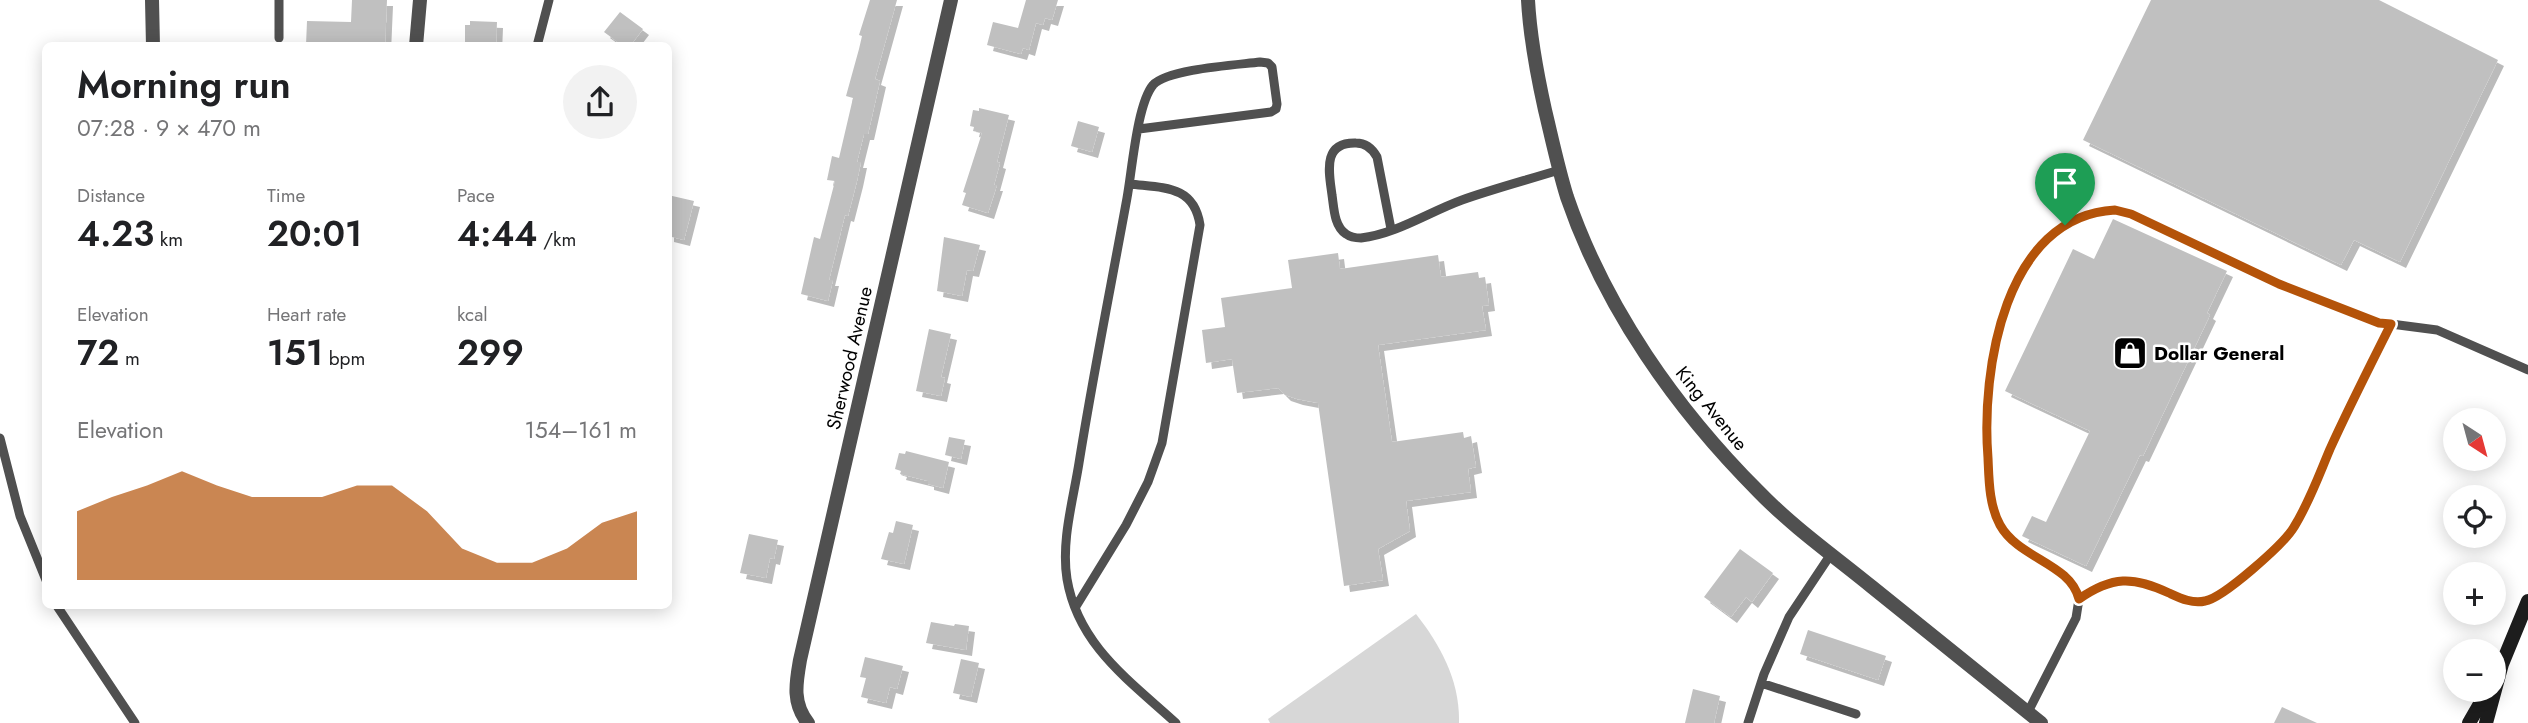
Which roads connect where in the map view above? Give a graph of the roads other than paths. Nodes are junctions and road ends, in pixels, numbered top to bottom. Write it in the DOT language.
graph roads {
  1 [pos="152,0"];
  2 [pos="279,0"];
  3 [pos="420,0"];
  4 [pos="549,0"];
  5 [pos="951,0"];
  6 [pos="1528,0"];
  7 [pos="279,38"];
  8 [pos="153,42"];
  9 [pos="416,42"];
  10 [pos="538,42"];
  11 [pos="1139,129"];
  12 [pos="1559,170"];
  13 [pos="1130,184"];
  14 [pos="1391,229"];
  15 [pos="2391,324"];
  16 [pos="2528,370"];
  17 [pos="0,438"];
  18 [pos="1831,554"];
  19 [pos="42,570"];
  20 [pos="2079,599"];
  21 [pos="2528,601"];
  22 [pos="1075,608"];
  23 [pos="59,609"];
  24 [pos="2506,654"];
  25 [pos="1760,683"];
  26 [pos="2481,702"];
  27 [pos="2492,702"];
  28 [pos="2028,712"];
  29 [pos="1856,714"];
  30 [pos="135,723"];
  31 [pos="808,723"];
  32 [pos="1176,723"];
  33 [pos="1748,723"];
  34 [pos="2041,723"];
  35 [pos="2469,723"];
  36 [pos="2486,723"];
  1 -- 8 [label="street"];
  2 -- 7 [label="lane"];
  3 -- 9 [label="street"];
  4 -- 10 [label="lane"];
  5 -- 31 [label="street, Sherwood Avenue"];
  6 -- 12 [label="street, King Avenue"];
  11 -- 11 [label="lane"];
  11 -- 13 [label="lane"];
  12 -- 14 [label="lane"];
  12 -- 18 [label="street, King Avenue"];
  13 -- 22 [label="lane"];
  13 -- 22 [label="lane"];
  14 -- 14 [label="lane"];
  15 -- 16 [label="lane"];
  15 -- 20 [label="lane"];
  15 -- 20 [label="lane"];
  17 -- 19 [label="lane"];
  18 -- 25 [label="lane"];
  18 -- 28 [label="street, King Avenue"];
  20 -- 28 [label="lane"];
  21 -- 24 [label="main road"];
  22 -- 32 [label="lane"];
  23 -- 30 [label="lane"];
  25 -- 29 [label="lane"];
  25 -- 33 [label="lane"];
  26 -- 35 [label="main road"];
  27 -- 36 [label="main road"];
  28 -- 34 [label="street, King Avenue"];
}
